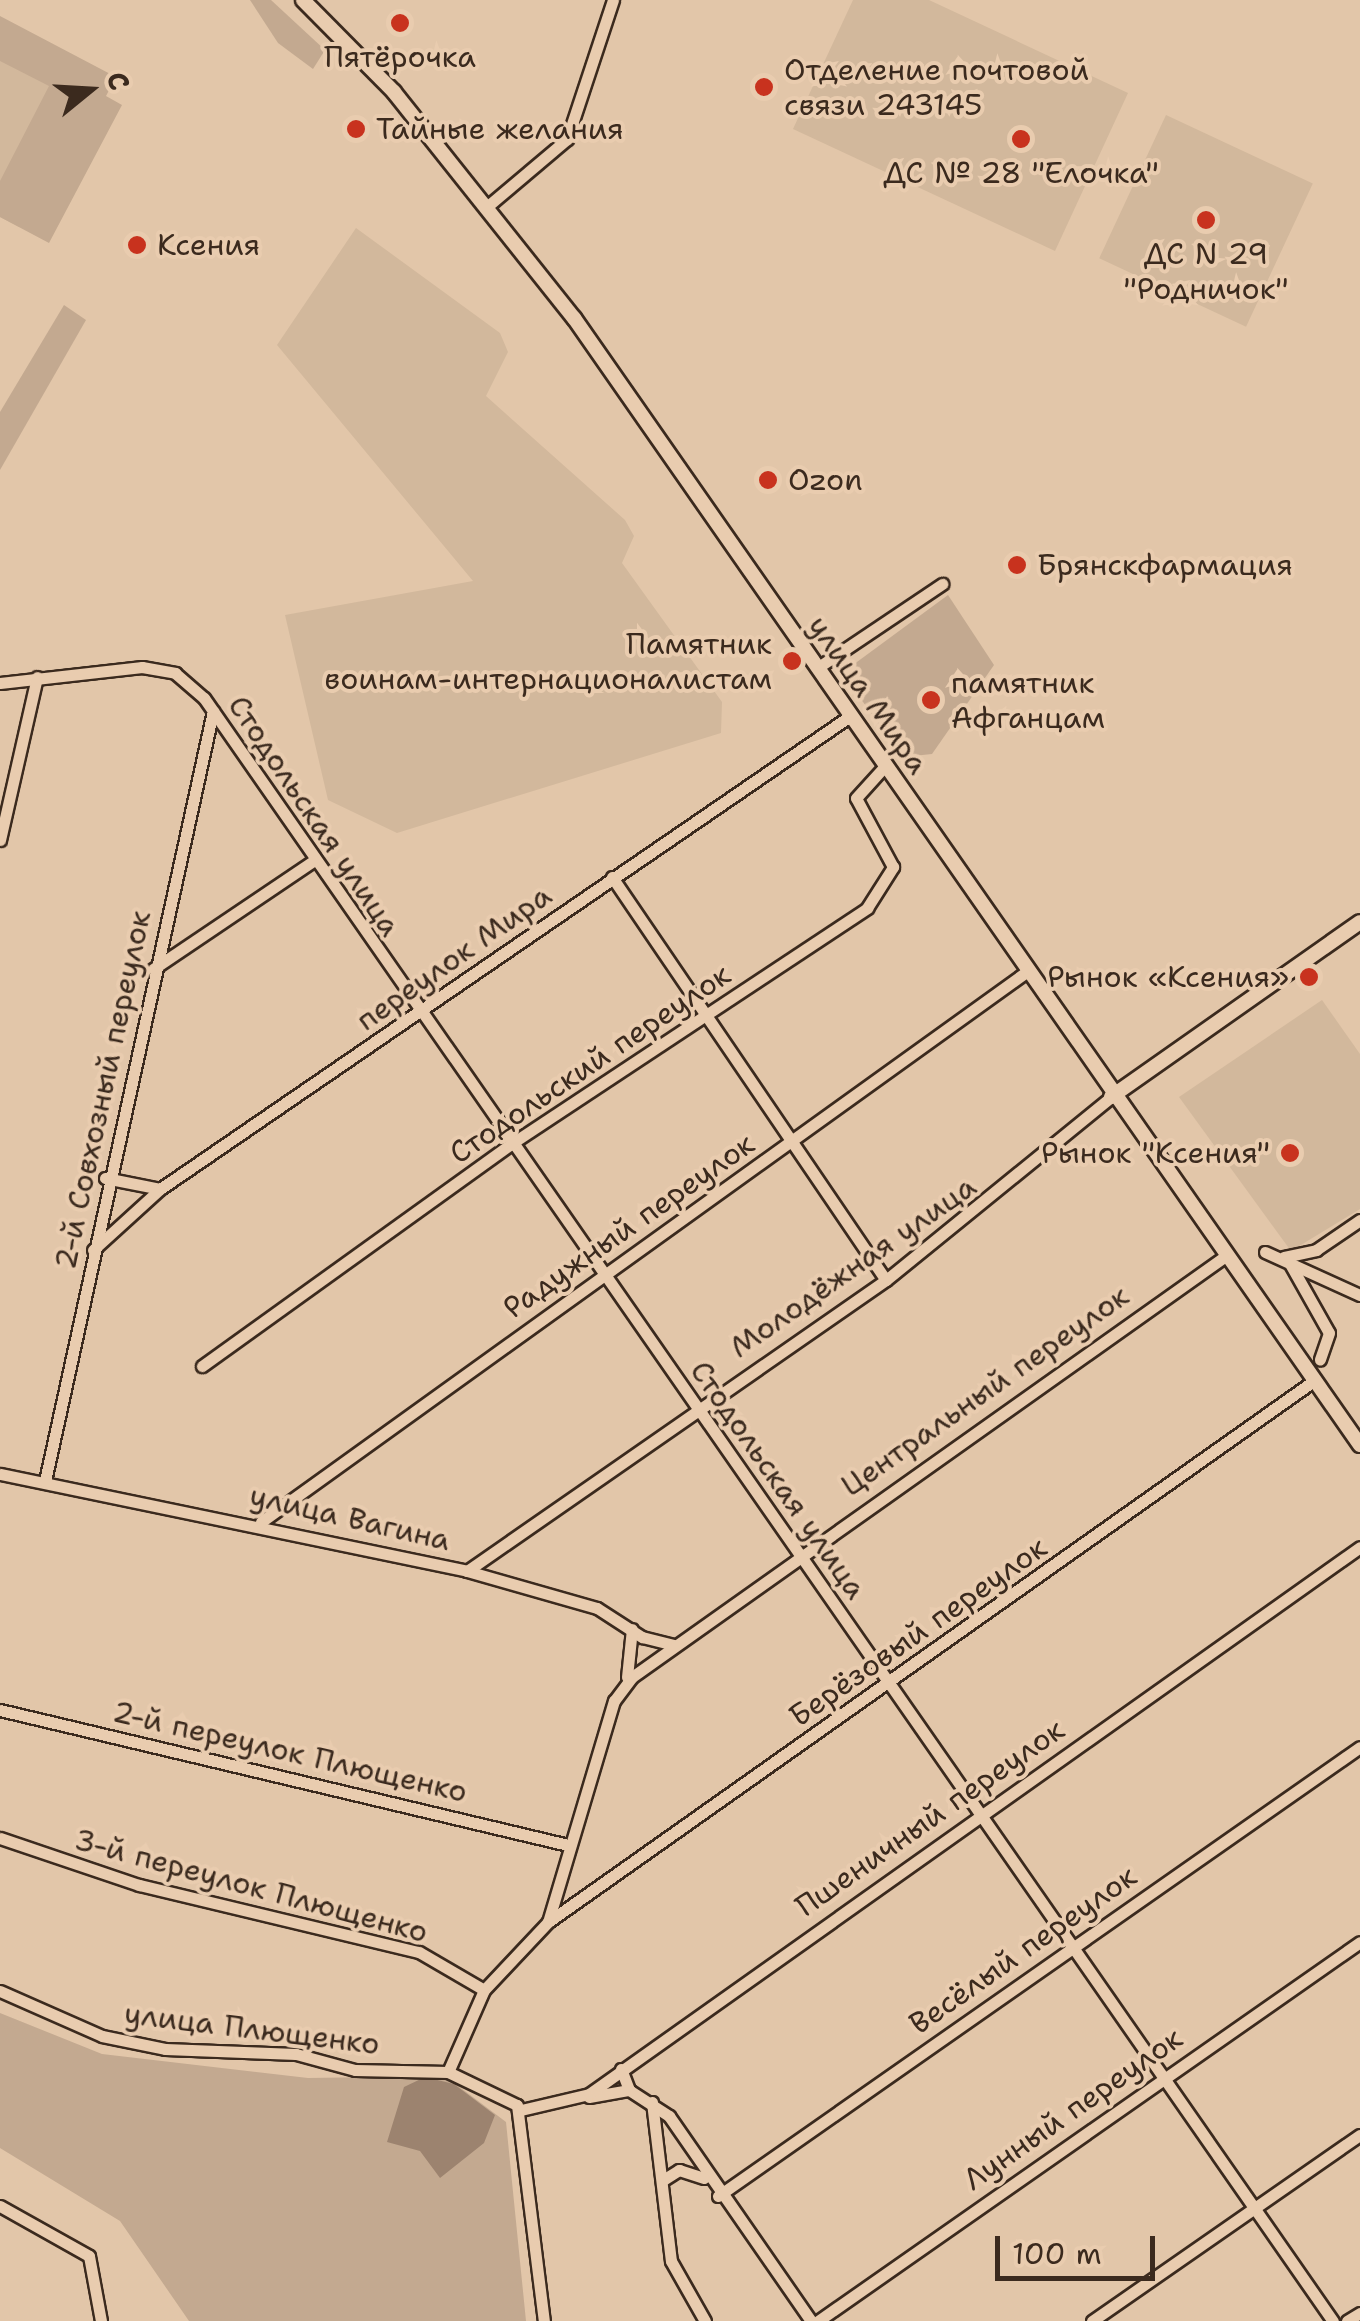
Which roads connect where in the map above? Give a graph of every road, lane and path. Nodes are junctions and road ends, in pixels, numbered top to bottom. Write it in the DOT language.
graph roads {
  1 [pos="303,0"];
  2 [pos="613,0"];
  3 [pos="489,205"];
  4 [pos="942,584"];
  5 [pos="817,668"];
  6 [pos="38,677"];
  7 [pos="0,683"];
  8 [pos="214,712"];
  9 [pos="850,716"];
  10 [pos="885,766"];
  11 [pos="0,840"];
  12 [pos="313,861"];
  13 [pos="612,877"];
  14 [pos="1360,922"];
  15 [pos="154,969"];
  16 [pos="1026,972"];
  17 [pos="420,1014"];
  18 [pos="708,1014"];
  19 [pos="1111,1098"];
  20 [pos="795,1140"];
  21 [pos="512,1144"];
  22 [pos="105,1178"];
  23 [pos="160,1189"];
  24 [pos="1360,1220"];
  25 [pos="94,1250"];
  26 [pos="1266,1252"];
  27 [pos="1227,1255"];
  28 [pos="1285,1260"];
  29 [pos="605,1275"];
  30 [pos="886,1280"];
  31 [pos="1360,1294"];
  32 [pos="1320,1358"];
  33 [pos="202,1366"];
  34 [pos="1315,1380"];
  35 [pos="697,1407"];
  36 [pos="1360,1446"];
  37 [pos="0,1474"];
  38 [pos="45,1481"];
  39 [pos="261,1522"];
  40 [pos="1360,1547"];
  41 [pos="798,1552"];
  42 [pos="468,1570"];
  43 [pos="632,1628"];
  44 [pos="674,1645"];
  45 [pos="889,1685"];
  46 [pos="621,1690"];
  47 [pos="0,1710"];
  48 [pos="1360,1748"];
  49 [pos="979,1815"];
  50 [pos="0,1838"];
  51 [pos="568,1845"];
  52 [pos="548,1922"];
  53 [pos="1360,1942"];
  54 [pos="1072,1945"];
  55 [pos="484,1990"];
  56 [pos="0,1991"];
  57 [pos="621,2070"];
  58 [pos="448,2072"];
  59 [pos="1162,2076"];
  60 [pos="629,2090"];
  61 [pos="650,2098"];
  62 [pos="574,2100"];
  63 [pos="521,2110"];
  64 [pos="1360,2134"];
  65 [pos="704,2178"];
  66 [pos="663,2180"];
  67 [pos="718,2196"];
  68 [pos="0,2206"];
  69 [pos="1255,2209"];
  70 [pos="1360,2312"];
  71 [pos="100,2321"];
  72 [pos="544,2321"];
  73 [pos="704,2321"];
  74 [pos="815,2321"];
  75 [pos="1092,2321"];
  76 [pos="1333,2321"];
  77 [pos="1348,2321"];
  1 -- 3 [label="main road, улица Мира"];
  2 -- 3 [label="street"];
  3 -- 5 [label="main road, улица Мира"];
  4 -- 5 [label="street"];
  5 -- 9 [label="main road, улица Мира"];
  6 -- 7 [label="street"];
  6 -- 8 [label="street, Стодольская улица"];
  6 -- 11 [label="street"];
  8 -- 12 [label="street, Стодольская улица"];
  8 -- 15 [label="street, 2-й Совхозный переулок"];
  9 -- 10 [label="main road, улица Мира"];
  9 -- 13 [label="street, переулок Мира"];
  10 -- 16 [label="main road, улица Мира"];
  10 -- 18 [label="street, Стодольский переулок"];
  12 -- 15 [label="street"];
  12 -- 17 [label="street, Стодольская улица"];
  13 -- 17 [label="street, переулок Мира"];
  13 -- 18 [label="street"];
  14 -- 19 [label="main road"];
  15 -- 22 [label="street, 2-й Совхозный переулок"];
  16 -- 19 [label="main road, улица Мира"];
  16 -- 20 [label="street, Радужный переулок"];
  17 -- 21 [label="street, Стодольская улица"];
  17 -- 23 [label="street, переулок Мира"];
  18 -- 20 [label="street"];
  18 -- 21 [label="street, Стодольский переулок"];
  19 -- 27 [label="main road, улица Мира"];
  19 -- 30 [label="street, Молодёжная улица"];
  20 -- 29 [label="street, Радужный переулок"];
  20 -- 30 [label="street"];
  21 -- 29 [label="street, Стодольская улица"];
  21 -- 33 [label="street, Стодольский переулок"];
  22 -- 23 [label="street"];
  22 -- 25 [label="street, 2-й Совхозный переулок"];
  23 -- 25 [label="street, переулок Мира"];
  24 -- 28 [label="street"];
  25 -- 38 [label="street, 2-й Совхозный переулок"];
  26 -- 28 [label="street"];
  27 -- 34 [label="main road, улица Мира"];
  27 -- 41 [label="street, Центральный переулок"];
  28 -- 31 [label="street"];
  28 -- 32 [label="street"];
  29 -- 35 [label="street, Стодольская улица"];
  29 -- 39 [label="street, Радужный переулок"];
  30 -- 35 [label="street, Молодёжная улица"];
  34 -- 36 [label="main road, улица Мира"];
  34 -- 45 [label="street, Берёзовый переулок"];
  35 -- 41 [label="street, Стодольская улица"];
  35 -- 42 [label="street, Молодёжная улица"];
  37 -- 38 [label="street, улица Вагина"];
  38 -- 39 [label="street, улица Вагина"];
  39 -- 42 [label="street, улица Вагина"];
  40 -- 49 [label="street, Пшеничный переулок"];
  41 -- 44 [label="street, Центральный переулок"];
  41 -- 45 [label="street, Стодольская улица"];
  42 -- 43 [label="street, улица Вагина"];
  43 -- 44 [label="street, улица Вагина"];
  43 -- 46 [label="street"];
  44 -- 46 [label="street, Центральный переулок"];
  45 -- 49 [label="street, Стодольская улица"];
  45 -- 52 [label="street, Берёзовый переулок"];
  46 -- 51 [label="street"];
  47 -- 51 [label="street, 2-й переулок Плющенко"];
  48 -- 54 [label="street, Весёлый переулок"];
  49 -- 54 [label="street, Стодольская улица"];
  49 -- 57 [label="street, Пшеничный переулок"];
  50 -- 55 [label="street, 3-й переулок Плющенко"];
  51 -- 52 [label="street"];
  52 -- 55 [label="street"];
  53 -- 59 [label="street, Лунный переулок"];
  54 -- 59 [label="street, Стодольская улица"];
  54 -- 67 [label="street, Весёлый переулок"];
  55 -- 58 [label="street"];
  56 -- 58 [label="street, улица Плющенко"];
  57 -- 60 [label="street"];
  57 -- 62 [label="street, Пшеничный переулок"];
  58 -- 63 [label="street, улица Плющенко"];
  59 -- 69 [label="street, Стодольская улица"];
  59 -- 74 [label="street, Лунный переулок"];
  60 -- 61 [label="street"];
  60 -- 62 [label="street"];
  61 -- 65 [label="street"];
  61 -- 66 [label="street"];
  62 -- 63 [label="street, Пшеничный переулок"];
  63 -- 72 [label="street"];
  64 -- 69 [label="street"];
  65 -- 66 [label="street"];
  65 -- 67 [label="street"];
  66 -- 73 [label="street"];
  67 -- 74 [label="street"];
  68 -- 71 [label="street"];
  69 -- 75 [label="street"];
  69 -- 76 [label="street, Стодольская улица"];
  70 -- 77 [label="street"];
}
